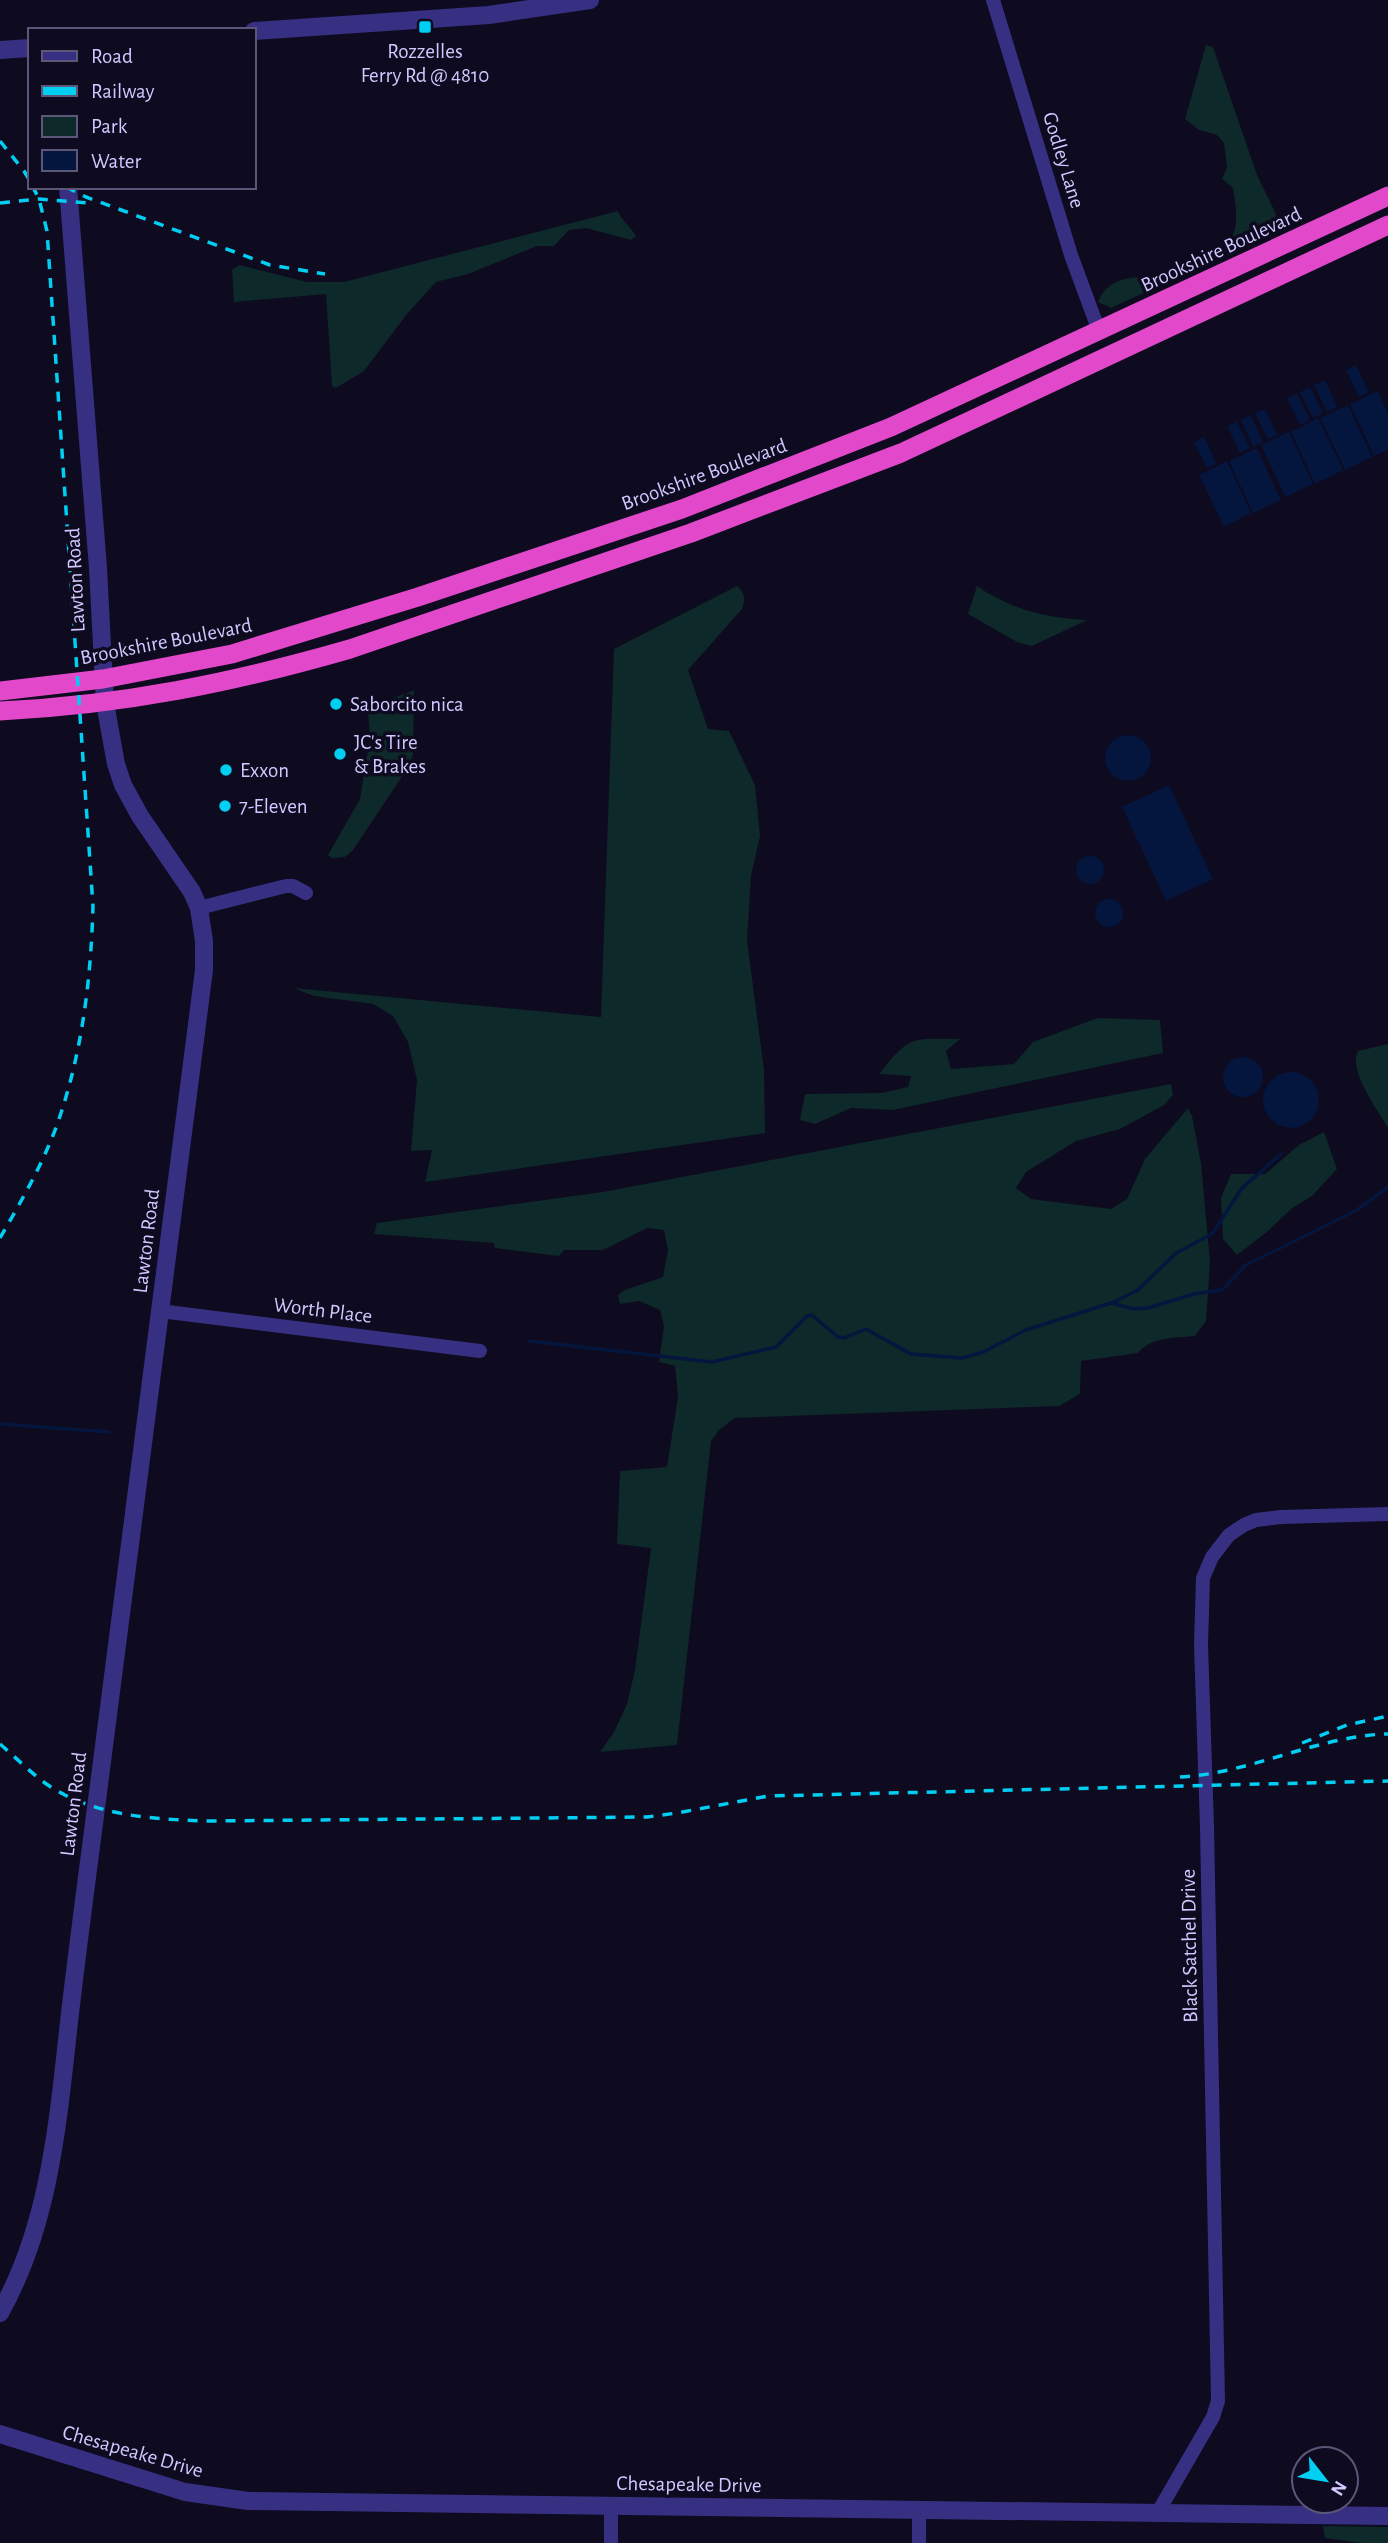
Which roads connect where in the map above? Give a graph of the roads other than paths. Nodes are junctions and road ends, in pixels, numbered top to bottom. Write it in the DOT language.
graph roads {
  1 [pos="590,0"];
  2 [pos="993,0"];
  3 [pos="256,31"];
  4 [pos="28,48"];
  5 [pos="0,50"];
  6 [pos="68,189"];
  7 [pos="1388,196"];
  8 [pos="1388,225"];
  9 [pos="1099,331"];
  10 [pos="891,427"];
  11 [pos="901,453"];
  12 [pos="103,678"];
  13 [pos="0,691"];
  14 [pos="105,704"];
  15 [pos="0,711"];
  16 [pos="306,893"];
  17 [pos="199,908"];
  18 [pos="160,1311"];
  19 [pos="480,1351"];
  20 [pos="1388,1514"];
  21 [pos="0,2313"];
  22 [pos="0,2434"];
  23 [pos="611,2507"];
  24 [pos="919,2510"];
  25 [pos="1158,2512"];
  26 [pos="1388,2516"];
  27 [pos="611,2543"];
  28 [pos="919,2543"];
  1 -- 3 [label="street"];
  2 -- 9 [label="street, Godley Lane"];
  4 -- 5 [label="street"];
  6 -- 12 [label="street, Lawton Road"];
  7 -- 9 [label="highway, Brookshire Boulevard"];
  8 -- 11 [label="highway"];
  9 -- 10 [label="highway, Brookshire Boulevard"];
  10 -- 11 [label="highway"];
  10 -- 12 [label="highway, Brookshire Boulevard"];
  11 -- 14 [label="highway"];
  12 -- 13 [label="highway, Brookshire Boulevard"];
  12 -- 14 [label="street, Lawton Road"];
  14 -- 15 [label="highway"];
  14 -- 17 [label="street, Lawton Road"];
  16 -- 17 [label="street"];
  17 -- 18 [label="street, Lawton Road"];
  18 -- 19 [label="street, Worth Place"];
  18 -- 21 [label="street, Lawton Road"];
  20 -- 25 [label="street, Black Satchel Drive"];
  22 -- 23 [label="street, Chesapeake Drive"];
  23 -- 24 [label="street, Chesapeake Drive"];
  23 -- 27 [label="street"];
  24 -- 25 [label="street, Chesapeake Drive"];
  24 -- 28 [label="street"];
  25 -- 26 [label="street, Chesapeake Drive"];
}
